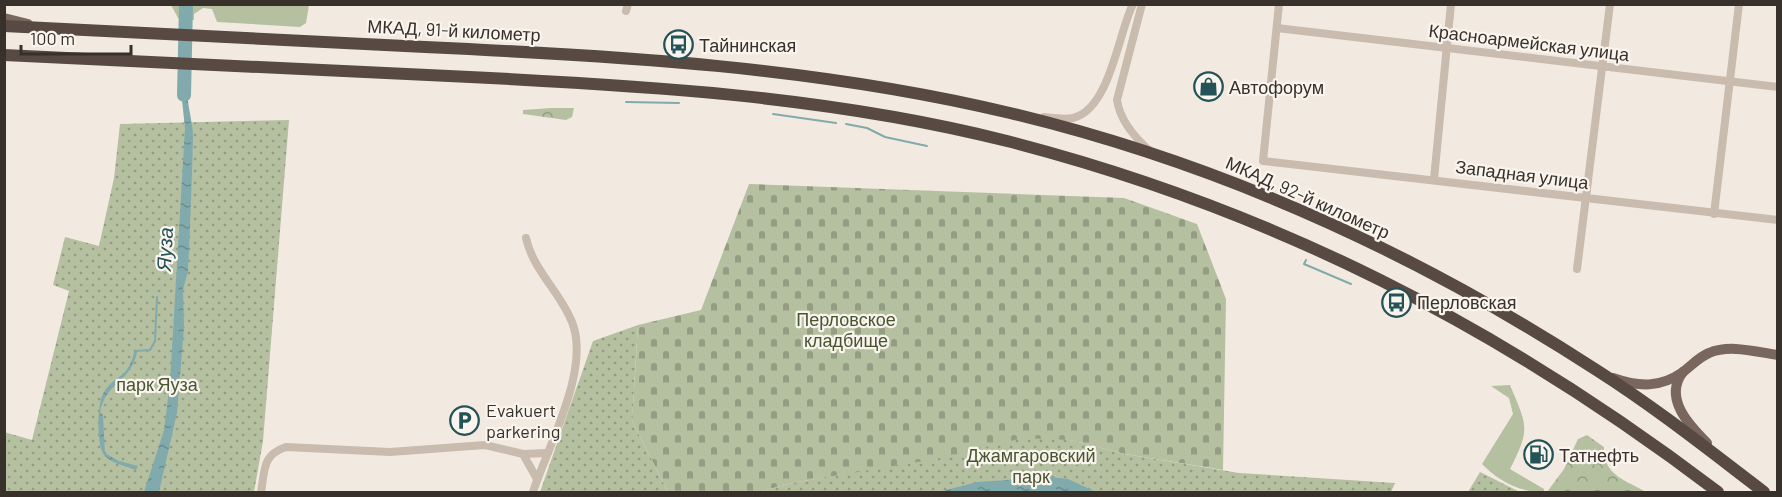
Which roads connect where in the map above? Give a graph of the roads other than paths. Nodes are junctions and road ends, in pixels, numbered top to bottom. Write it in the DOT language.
graph roads {
  1 [pos="1133,4"];
  2 [pos="1142,4"];
  3 [pos="1279,4"];
  4 [pos="1451,4"];
  5 [pos="1610,4"];
  6 [pos="1739,4"];
  7 [pos="4,18"];
  8 [pos="4,26"];
  9 [pos="46,28"];
  10 [pos="1276,28"];
  11 [pos="1447,49"];
  12 [pos="4,55"];
  13 [pos="1602,68"];
  14 [pos="1729,82"];
  15 [pos="1778,87"];
  16 [pos="900,90"];
  17 [pos="1010,113"];
  18 [pos="1156,156"];
  19 [pos="1434,179"];
  20 [pos="1585,199"];
  21 [pos="1714,214"];
  22 [pos="1778,220"];
  23 [pos="526,238"];
  24 [pos="1577,269"];
  25 [pos="1778,355"];
  26 [pos="1688,367"];
  27 [pos="1602,373"];
  28 [pos="547,453"];
  29 [pos="523,454"];
  30 [pos="1726,463"];
  31 [pos="537,479"];
  32 [pos="261,492"];
  33 [pos="533,492"];
  34 [pos="1718,492"];
  35 [pos="1764,492"];
  1 -- 17 [label="street"];
  2 -- 18 [label="street"];
  3 -- 10 [label="street"];
  4 -- 11 [label="street"];
  5 -- 13 [label="street"];
  6 -- 14 [label="street"];
  7 -- 9 [label="main road"];
  8 -- 9 [label="highway, МКАД, 91-й километр"];
  9 -- 16 [label="highway, МКАД, 91-й километр"];
  10 -- 11 [label="street, Красноармейская улица"];
  10 -- 19 [label="street, Западная улица"];
  11 -- 13 [label="street, Красноармейская улица"];
  11 -- 19 [label="street"];
  12 -- 34 [label="highway"];
  13 -- 14 [label="street, Красноармейская улица"];
  13 -- 20 [label="street"];
  14 -- 15 [label="street, Красноармейская улица"];
  14 -- 21 [label="street"];
  16 -- 17 [label="highway, МКАД, 92-й километр"];
  17 -- 18 [label="highway, МКАД, 92-й километр"];
  18 -- 27 [label="highway, МКАД, 92-й километр"];
  19 -- 20 [label="street, Западная улица"];
  20 -- 21 [label="street, Западная улица"];
  20 -- 24 [label="street"];
  21 -- 22 [label="street, Западная улица"];
  23 -- 28 [label="street"];
  25 -- 26 [label="main road"];
  26 -- 27 [label="main road"];
  26 -- 30 [label="main road"];
  27 -- 30 [label="highway, МКАД, 92-й километр"];
  28 -- 29 [label="street"];
  28 -- 31 [label="street"];
  29 -- 31 [label="street"];
  29 -- 32 [label="street"];
  30 -- 35 [label="highway, МКАД, 92-й километр"];
  31 -- 33 [label="street"];
}
